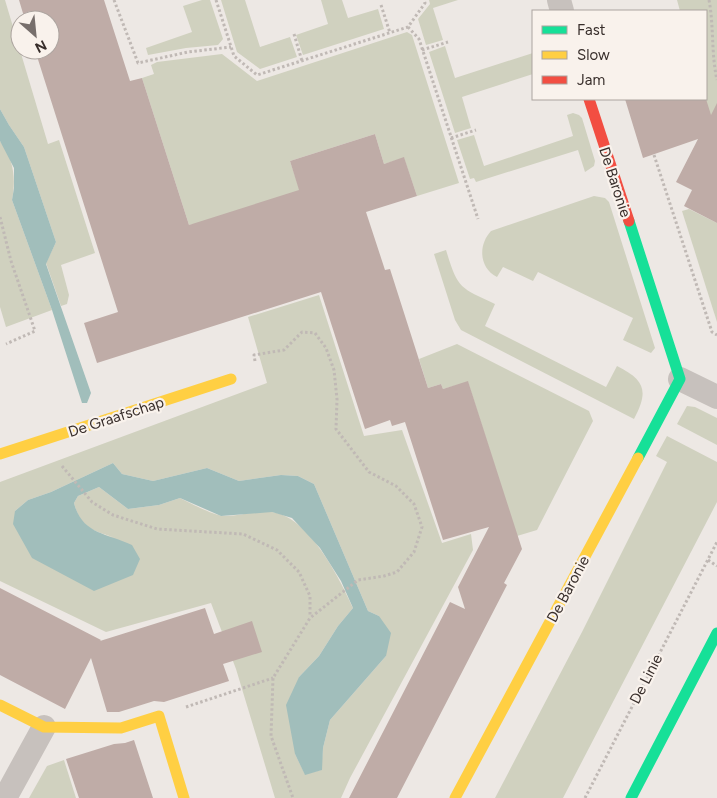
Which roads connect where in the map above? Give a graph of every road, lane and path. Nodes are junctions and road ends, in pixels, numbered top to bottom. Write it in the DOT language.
graph roads {
  1 [pos="114,0"];
  2 [pos="216,0"];
  3 [pos="424,0"];
  4 [pos="709,0"];
  5 [pos="381,5"];
  6 [pos="408,27"];
  7 [pos="390,33"];
  8 [pos="294,34"];
  9 [pos="448,42"];
  10 [pos="231,47"];
  11 [pos="422,50"];
  12 [pos="302,62"];
  13 [pos="717,80"];
  14 [pos="589,100"];
  15 [pos="476,130"];
  16 [pos="451,138"];
  17 [pos="654,155"];
  18 [pos="0,217"];
  19 [pos="478,219"];
  20 [pos="717,335"];
  21 [pos="6,344"];
  22 [pos="231,379"];
  23 [pos="680,379"];
  24 [pos="717,397"];
  25 [pos="41,441"];
  26 [pos="0,454"];
  27 [pos="717,542"];
  28 [pos="708,560"];
  29 [pos="717,566"];
  30 [pos="310,618"];
  31 [pos="717,633"];
  32 [pos="273,678"];
  33 [pos="0,705"];
  34 [pos="158,716"];
  35 [pos="44,727"];
  36 [pos="6,798"];
  37 [pos="184,798"];
  38 [pos="293,798"];
  39 [pos="455,798"];
  40 [pos="584,798"];
  41 [pos="631,798"];
  1 -- 10 [label="path"];
  2 -- 10 [label="path"];
  3 -- 6 [label="path"];
  4 -- 13 [label="path"];
  5 -- 7 [label="path"];
  6 -- 7 [label="path"];
  6 -- 11 [label="path"];
  7 -- 12 [label="path"];
  8 -- 12 [label="path"];
  9 -- 11 [label="path"];
  10 -- 12 [label="path"];
  11 -- 16 [label="path"];
  14 -- 23 [label="street, De Baronie"];
  15 -- 16 [label="path"];
  16 -- 19 [label="path"];
  17 -- 20 [label="path"];
  18 -- 21 [label="path"];
  22 -- 25 [label="street, De Graafschap"];
  22 -- 30 [label="path"];
  23 -- 24 [label="street"];
  23 -- 39 [label="street, De Baronie"];
  25 -- 26 [label="street, De Graafschap"];
  25 -- 30 [label="path"];
  27 -- 28 [label="path, De Linie"];
  28 -- 29 [label="path"];
  28 -- 40 [label="path, De Linie"];
  30 -- 32 [label="path"];
  31 -- 41 [label="street"];
  32 -- 34 [label="path"];
  32 -- 38 [label="path"];
  33 -- 35 [label="street"];
  34 -- 35 [label="street"];
  34 -- 37 [label="street"];
  35 -- 36 [label="street"];
}
